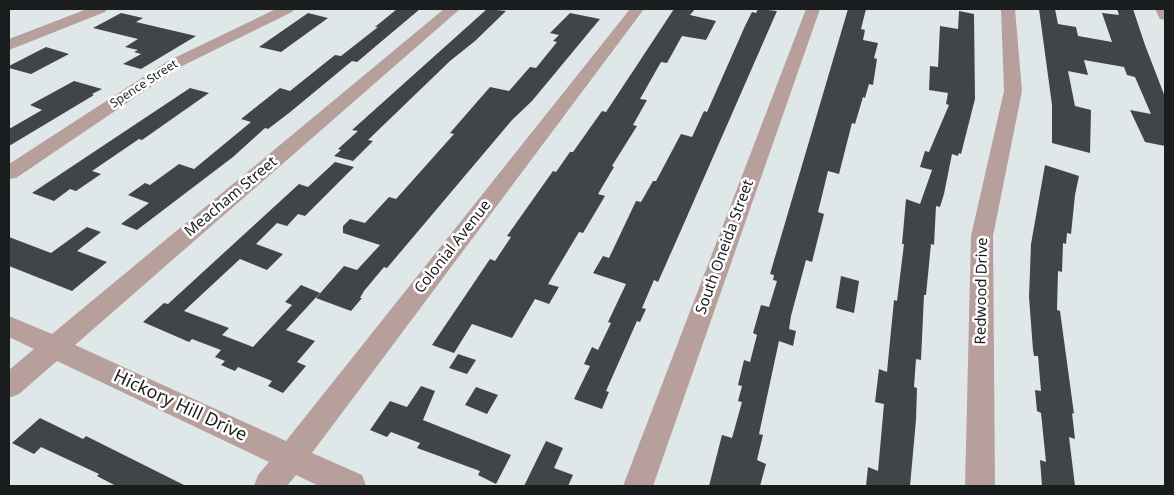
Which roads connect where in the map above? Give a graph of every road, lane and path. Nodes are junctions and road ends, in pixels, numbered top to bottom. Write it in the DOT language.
graph roads {
  1 [pos="100,9"];
  2 [pos="287,9"];
  3 [pos="454,9"];
  4 [pos="636,9"];
  5 [pos="813,9"];
  6 [pos="1008,9"];
  7 [pos="1162,9"];
  8 [pos="1165,16"];
  9 [pos="9,45"];
  10 [pos="9,172"];
  11 [pos="9,326"];
  12 [pos="54,347"];
  13 [pos="9,386"];
  14 [pos="291,458"];
  15 [pos="269,486"];
  16 [pos="351,486"];
  17 [pos="638,486"];
  18 [pos="980,486"];
  1 -- 9 [label="street"];
  2 -- 10 [label="street, Spence Street"];
  3 -- 12 [label="street, Meacham Street"];
  4 -- 14 [label="street, Colonial Avenue"];
  5 -- 17 [label="street, South Oneida Street"];
  6 -- 18 [label="street, Redwood Drive"];
  7 -- 8 [label="street"];
  11 -- 12 [label="street, Hickory Hill Drive"];
  12 -- 13 [label="street, Meacham Street"];
  12 -- 14 [label="street, Hickory Hill Drive"];
  14 -- 15 [label="street, Colonial Avenue"];
  14 -- 16 [label="street, Hickory Hill Drive"];
}
